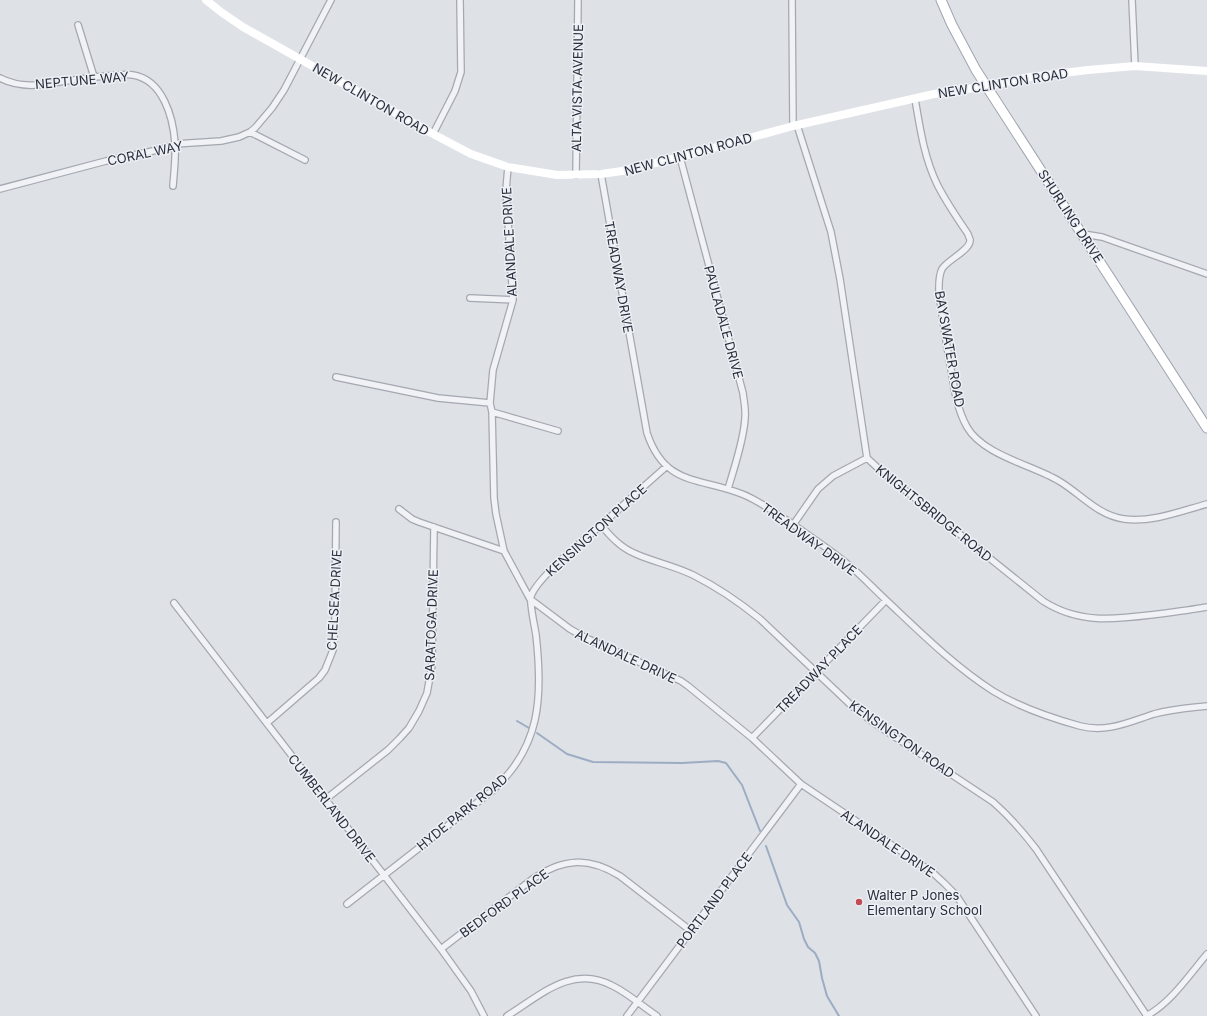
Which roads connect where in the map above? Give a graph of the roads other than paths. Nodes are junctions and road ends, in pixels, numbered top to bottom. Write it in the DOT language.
graph roads {
  1 [pos="206,0"];
  2 [pos="331,0"];
  3 [pos="460,0"];
  4 [pos="578,0"];
  5 [pos="792,0"];
  6 [pos="941,0"];
  7 [pos="1132,0"];
  8 [pos="78,25"];
  9 [pos="300,59"];
  10 [pos="1135,66"];
  11 [pos="1207,71"];
  12 [pos="94,77"];
  13 [pos="0,78"];
  14 [pos="987,86"];
  15 [pos="915,98"];
  16 [pos="795,125"];
  17 [pos="250,132"];
  18 [pos="433,134"];
  19 [pos="175,144"];
  20 [pos="680,157"];
  21 [pos="305,160"];
  22 [pos="508,167"];
  23 [pos="601,174"];
  24 [pos="576,175"];
  25 [pos="173,186"];
  26 [pos="0,189"];
  27 [pos="1083,234"];
  28 [pos="1207,274"];
  29 [pos="470,298"];
  30 [pos="513,300"];
  31 [pos="336,377"];
  32 [pos="490,403"];
  33 [pos="492,412"];
  34 [pos="1207,428"];
  35 [pos="558,431"];
  36 [pos="867,458"];
  37 [pos="667,466"];
  38 [pos="728,489"];
  39 [pos="1207,504"];
  40 [pos="399,509"];
  41 [pos="336,522"];
  42 [pos="600,525"];
  43 [pos="793,525"];
  44 [pos="434,527"];
  45 [pos="504,551"];
  46 [pos="530,599"];
  47 [pos="886,600"];
  48 [pos="174,603"];
  49 [pos="1207,607"];
  50 [pos="817,672"];
  51 [pos="1207,706"];
  52 [pos="266,722"];
  53 [pos="752,738"];
  54 [pos="801,784"];
  55 [pos="326,799"];
  56 [pos="384,875"];
  57 [pos="347,904"];
  58 [pos="691,931"];
  59 [pos="441,949"];
  60 [pos="1207,954"];
  61 [pos="637,1002"];
  62 [pos="484,1016"];
  63 [pos="507,1016"];
  64 [pos="627,1016"];
  65 [pos="657,1016"];
  66 [pos="1036,1016"];
  67 [pos="1146,1016"];
  1 -- 9 [label="street, NEW CLINTON ROAD"];
  2 -- 9 [label="street, CORAL WAY"];
  3 -- 18 [label="street"];
  4 -- 24 [label="street, ALTA VISTA AVENUE"];
  5 -- 16 [label="street, KNIGHTSBRIDGE ROAD"];
  6 -- 14 [label="main road, SHURLING DRIVE"];
  7 -- 10 [label="street"];
  8 -- 12 [label="street"];
  9 -- 17 [label="street, CORAL WAY"];
  9 -- 18 [label="street, NEW CLINTON ROAD"];
  10 -- 11 [label="street, NEW CLINTON ROAD"];
  10 -- 14 [label="street, NEW CLINTON ROAD"];
  12 -- 13 [label="street, NEPTUNE WAY"];
  12 -- 19 [label="street, NEPTUNE WAY"];
  14 -- 15 [label="street, NEW CLINTON ROAD"];
  14 -- 27 [label="main road, SHURLING DRIVE"];
  15 -- 16 [label="street, NEW CLINTON ROAD"];
  15 -- 39 [label="street, BAYSWATER ROAD"];
  16 -- 20 [label="street, NEW CLINTON ROAD"];
  16 -- 36 [label="street, KNIGHTSBRIDGE ROAD"];
  17 -- 19 [label="street, CORAL WAY"];
  17 -- 21 [label="street"];
  18 -- 22 [label="street, NEW CLINTON ROAD"];
  19 -- 25 [label="street, NEPTUNE WAY"];
  19 -- 26 [label="street, CORAL WAY"];
  20 -- 23 [label="street, NEW CLINTON ROAD"];
  20 -- 38 [label="street, PAULADALE DRIVE"];
  22 -- 24 [label="street, NEW CLINTON ROAD"];
  22 -- 30 [label="street, ALANDALE DRIVE"];
  23 -- 24 [label="street, NEW CLINTON ROAD"];
  23 -- 37 [label="street, TREADWAY DRIVE"];
  27 -- 28 [label="street"];
  27 -- 34 [label="main road, SHURLING DRIVE"];
  29 -- 30 [label="street"];
  30 -- 32 [label="street, ALANDALE DRIVE"];
  31 -- 32 [label="street"];
  32 -- 33 [label="street, ALANDALE DRIVE"];
  33 -- 35 [label="street"];
  33 -- 45 [label="street, ALANDALE DRIVE"];
  36 -- 43 [label="street"];
  36 -- 49 [label="street, KNIGHTSBRIDGE ROAD"];
  37 -- 38 [label="street, TREADWAY DRIVE"];
  37 -- 42 [label="street, KENSINGTON PLACE"];
  38 -- 43 [label="street, TREADWAY DRIVE"];
  40 -- 44 [label="street"];
  41 -- 52 [label="street, CHELSEA DRIVE"];
  42 -- 46 [label="street, KENSINGTON PLACE"];
  42 -- 50 [label="street, KENSINGTON ROAD"];
  43 -- 47 [label="street, TREADWAY DRIVE"];
  44 -- 45 [label="street"];
  44 -- 55 [label="street, SARATOGA DRIVE"];
  45 -- 46 [label="street, ALANDALE DRIVE"];
  46 -- 53 [label="street, ALANDALE DRIVE"];
  46 -- 56 [label="street, HYDE PARK ROAD"];
  47 -- 50 [label="street, TREADWAY PLACE"];
  47 -- 51 [label="street, TREADWAY DRIVE"];
  48 -- 52 [label="street, CUMBERLAND DRIVE"];
  50 -- 53 [label="street, TREADWAY PLACE"];
  50 -- 67 [label="street, KENSINGTON ROAD"];
  52 -- 55 [label="street, CUMBERLAND DRIVE"];
  53 -- 54 [label="street, ALANDALE DRIVE"];
  54 -- 58 [label="street, PORTLAND PLACE"];
  54 -- 66 [label="street, ALANDALE DRIVE"];
  55 -- 56 [label="street, CUMBERLAND DRIVE"];
  56 -- 57 [label="street, HYDE PARK ROAD"];
  56 -- 59 [label="street, CUMBERLAND DRIVE"];
  58 -- 59 [label="street, BEDFORD PLACE"];
  58 -- 61 [label="street, PORTLAND PLACE"];
  59 -- 62 [label="street, CUMBERLAND DRIVE"];
  60 -- 67 [label="street"];
  61 -- 63 [label="street"];
  61 -- 64 [label="street, PORTLAND PLACE"];
  61 -- 65 [label="street"];
}
